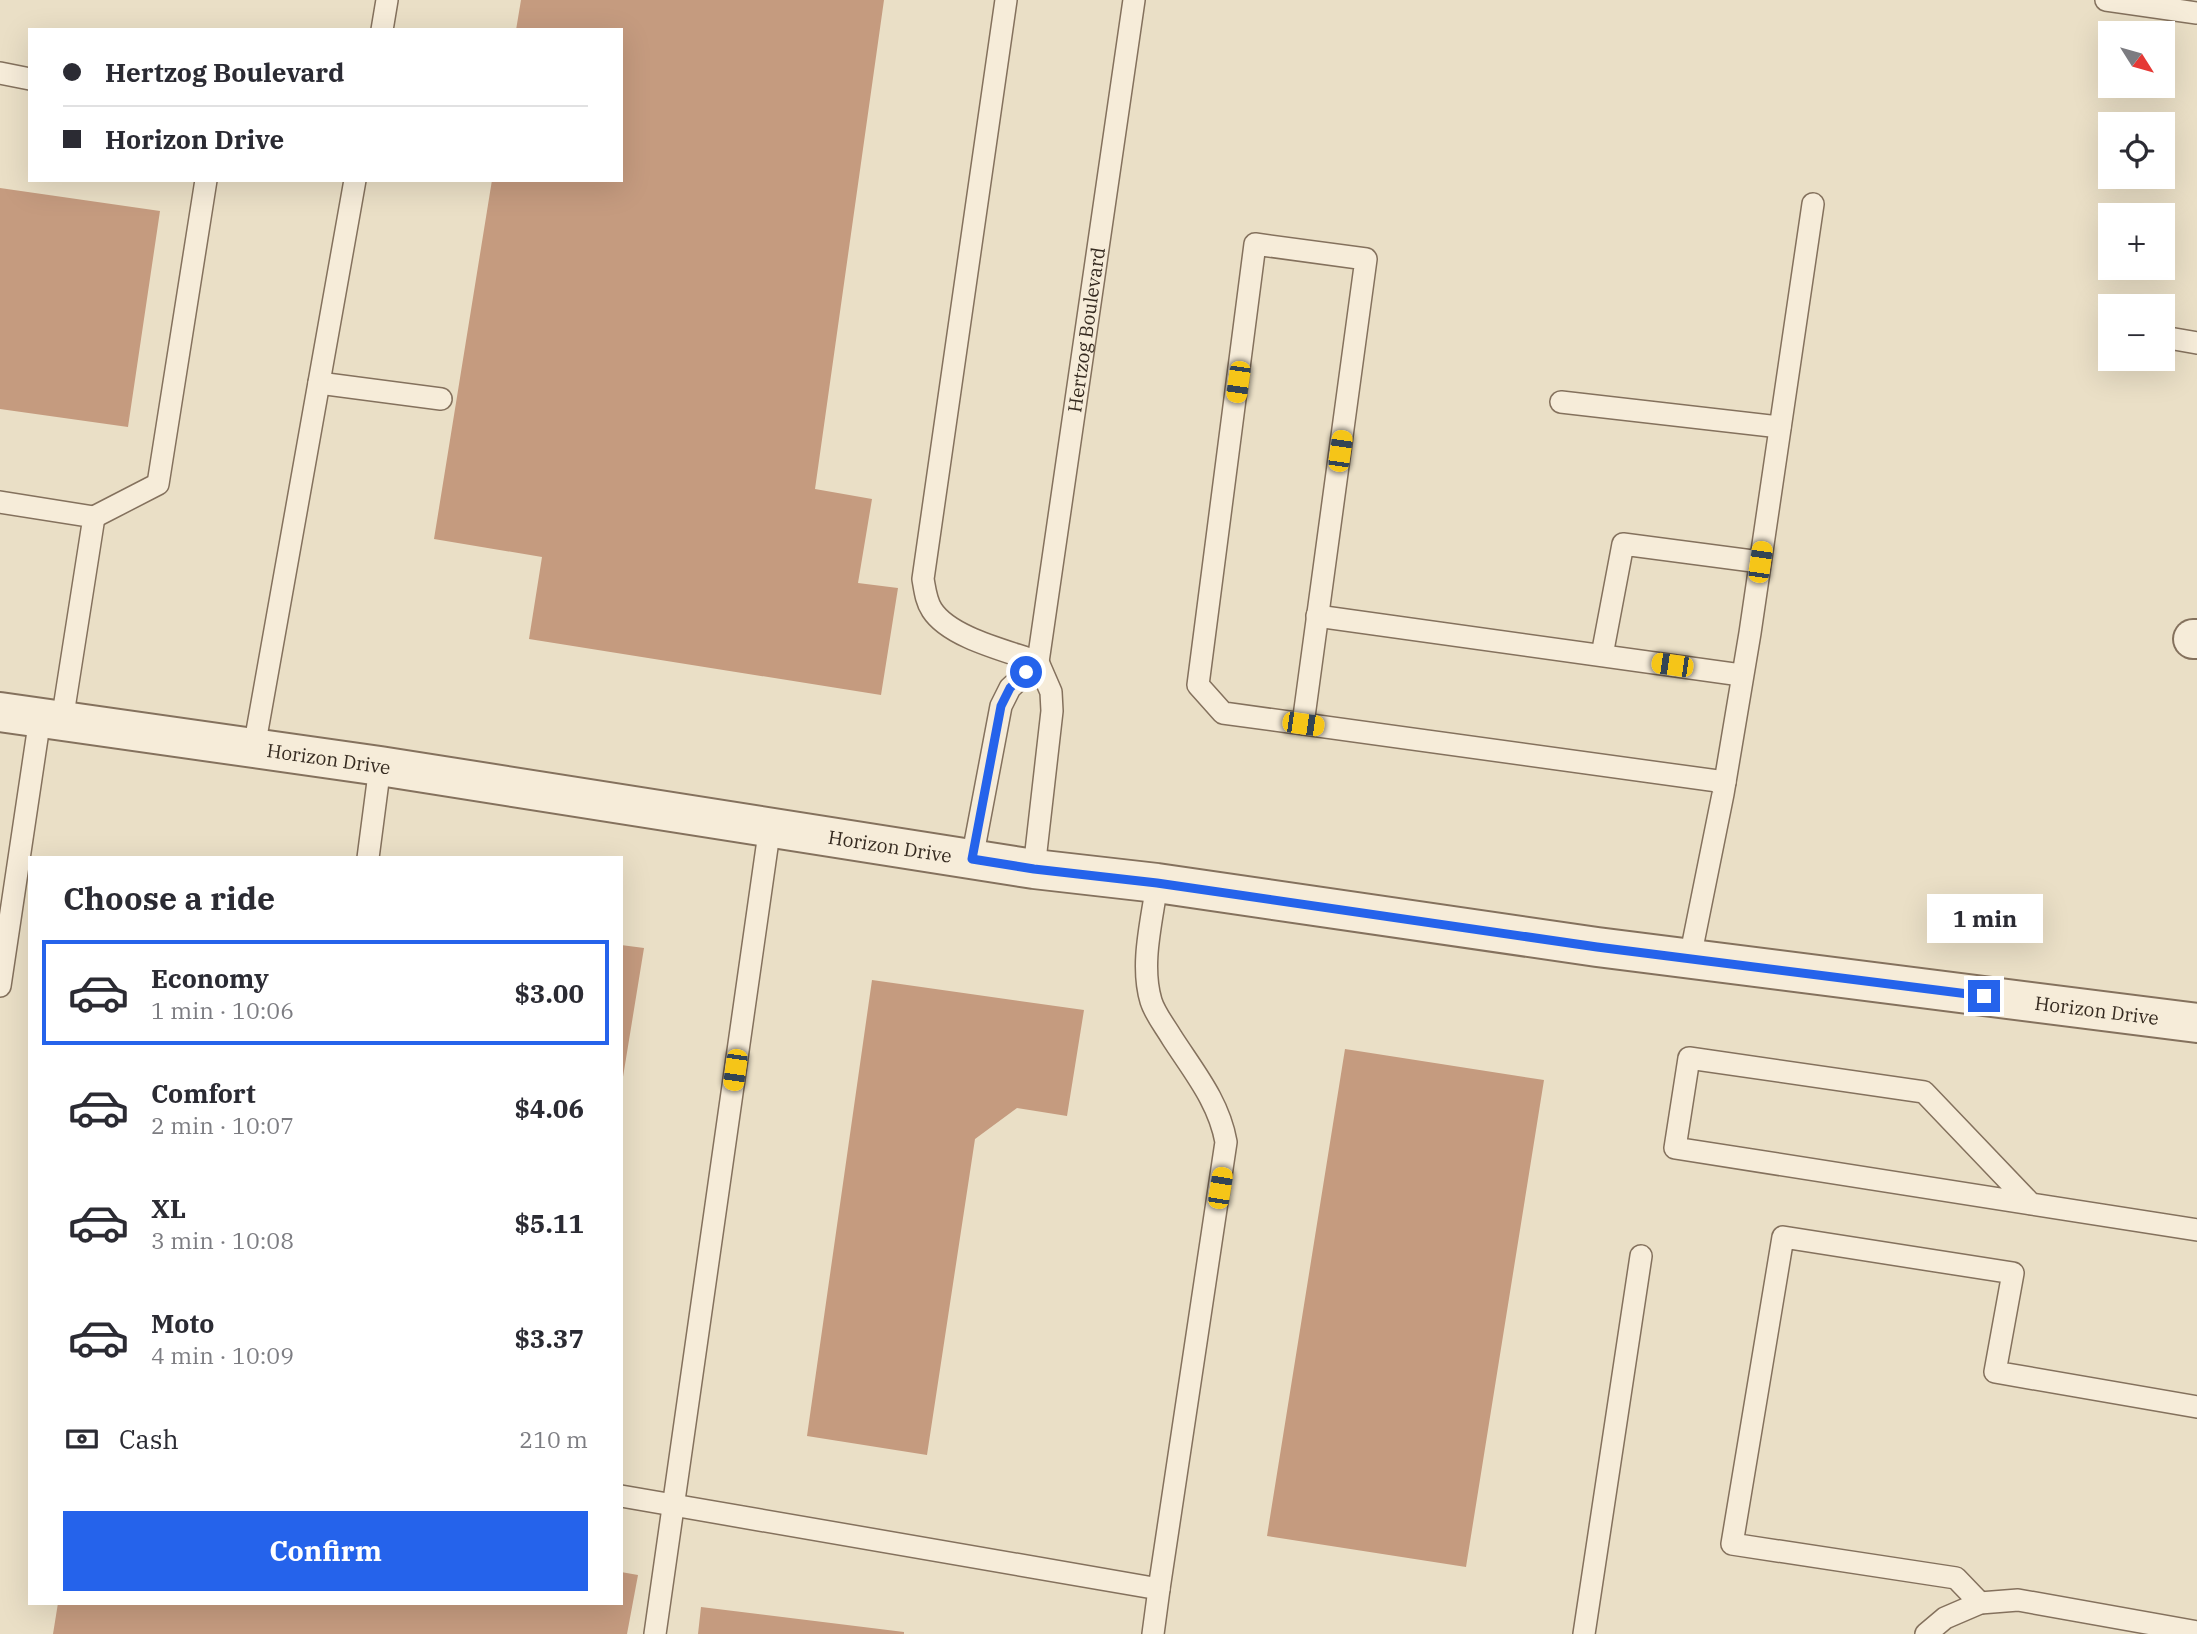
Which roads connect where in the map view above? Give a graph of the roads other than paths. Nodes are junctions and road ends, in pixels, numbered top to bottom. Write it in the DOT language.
graph roads {
  1 [pos="387,0"];
  2 [pos="1006,0"];
  3 [pos="1134,0"];
  4 [pos="2106,0"];
  5 [pos="2197,13"];
  6 [pos="382,28"];
  7 [pos="0,74"];
  8 [pos="28,79"];
  9 [pos="206,182"];
  10 [pos="355,182"];
  11 [pos="1812,204"];
  12 [pos="2175,339"];
  13 [pos="2197,342"];
  14 [pos="319,383"];
  15 [pos="441,399"];
  16 [pos="1561,402"];
  17 [pos="1780,427"];
  18 [pos="0,502"];
  19 [pos="94,517"];
  20 [pos="1760,562"];
  21 [pos="1317,616"];
  22 [pos="1602,655"];
  23 [pos="1038,662"];
  24 [pos="1741,675"];
  25 [pos="0,712"];
  26 [pos="51,719"];
  27 [pos="1303,724"];
  28 [pos="254,748"];
  29 [pos="380,766"];
  30 [pos="1725,782"];
  31 [pos="770,826"];
  32 [pos="368,856"];
  33 [pos="972,859"];
  34 [pos="1034,869"];
  35 [pos="1157,883"];
  36 [pos="1690,958"];
  37 [pos="0,986"];
  38 [pos="2197,1023"];
  39 [pos="2031,1204"];
  40 [pos="2197,1230"];
  41 [pos="1641,1256"];
  42 [pos="2197,1407"];
  43 [pos="623,1496"];
  44 [pos="674,1504"];
  45 [pos="1159,1589"];
  46 [pos="1980,1603"];
  47 [pos="2197,1632"];
  48 [pos="655,1634"];
  49 [pos="1153,1634"];
  50 [pos="1584,1634"];
  51 [pos="1926,1634"];
  1 -- 6 [label="lane"];
  2 -- 23 [label="lane"];
  3 -- 23 [label="lane, Hertzog Boulevard"];
  4 -- 5 [label="lane"];
  7 -- 8 [label="lane"];
  9 -- 19 [label="lane"];
  10 -- 14 [label="lane"];
  11 -- 17 [label="lane"];
  12 -- 13 [label="lane"];
  14 -- 15 [label="lane"];
  14 -- 28 [label="lane"];
  16 -- 17 [label="lane"];
  17 -- 20 [label="lane"];
  18 -- 19 [label="lane"];
  19 -- 26 [label="lane"];
  20 -- 22 [label="lane"];
  20 -- 24 [label="lane"];
  21 -- 22 [label="lane"];
  21 -- 27 [label="lane"];
  21 -- 27 [label="lane"];
  22 -- 24 [label="lane"];
  23 -- 33 [label="lane"];
  23 -- 34 [label="lane"];
  24 -- 30 [label="lane"];
  25 -- 26 [label="street, Horizon Drive"];
  26 -- 28 [label="street, Horizon Drive"];
  26 -- 37 [label="lane"];
  27 -- 30 [label="lane"];
  28 -- 29 [label="street, Horizon Drive"];
  29 -- 31 [label="street, Horizon Drive"];
  29 -- 32 [label="lane"];
  30 -- 36 [label="lane"];
  31 -- 33 [label="street, Horizon Drive"];
  31 -- 44 [label="lane"];
  33 -- 34 [label="street, Horizon Drive"];
  34 -- 35 [label="street, Horizon Drive"];
  35 -- 36 [label="street, Horizon Drive"];
  35 -- 45 [label="lane"];
  36 -- 38 [label="street, Horizon Drive"];
  39 -- 39 [label="lane"];
  39 -- 40 [label="lane"];
  41 -- 50 [label="lane"];
  42 -- 46 [label="lane"];
  43 -- 44 [label="lane"];
  44 -- 45 [label="lane"];
  44 -- 48 [label="lane"];
  45 -- 49 [label="lane"];
  46 -- 47 [label="lane"];
  46 -- 51 [label="lane"];
}
